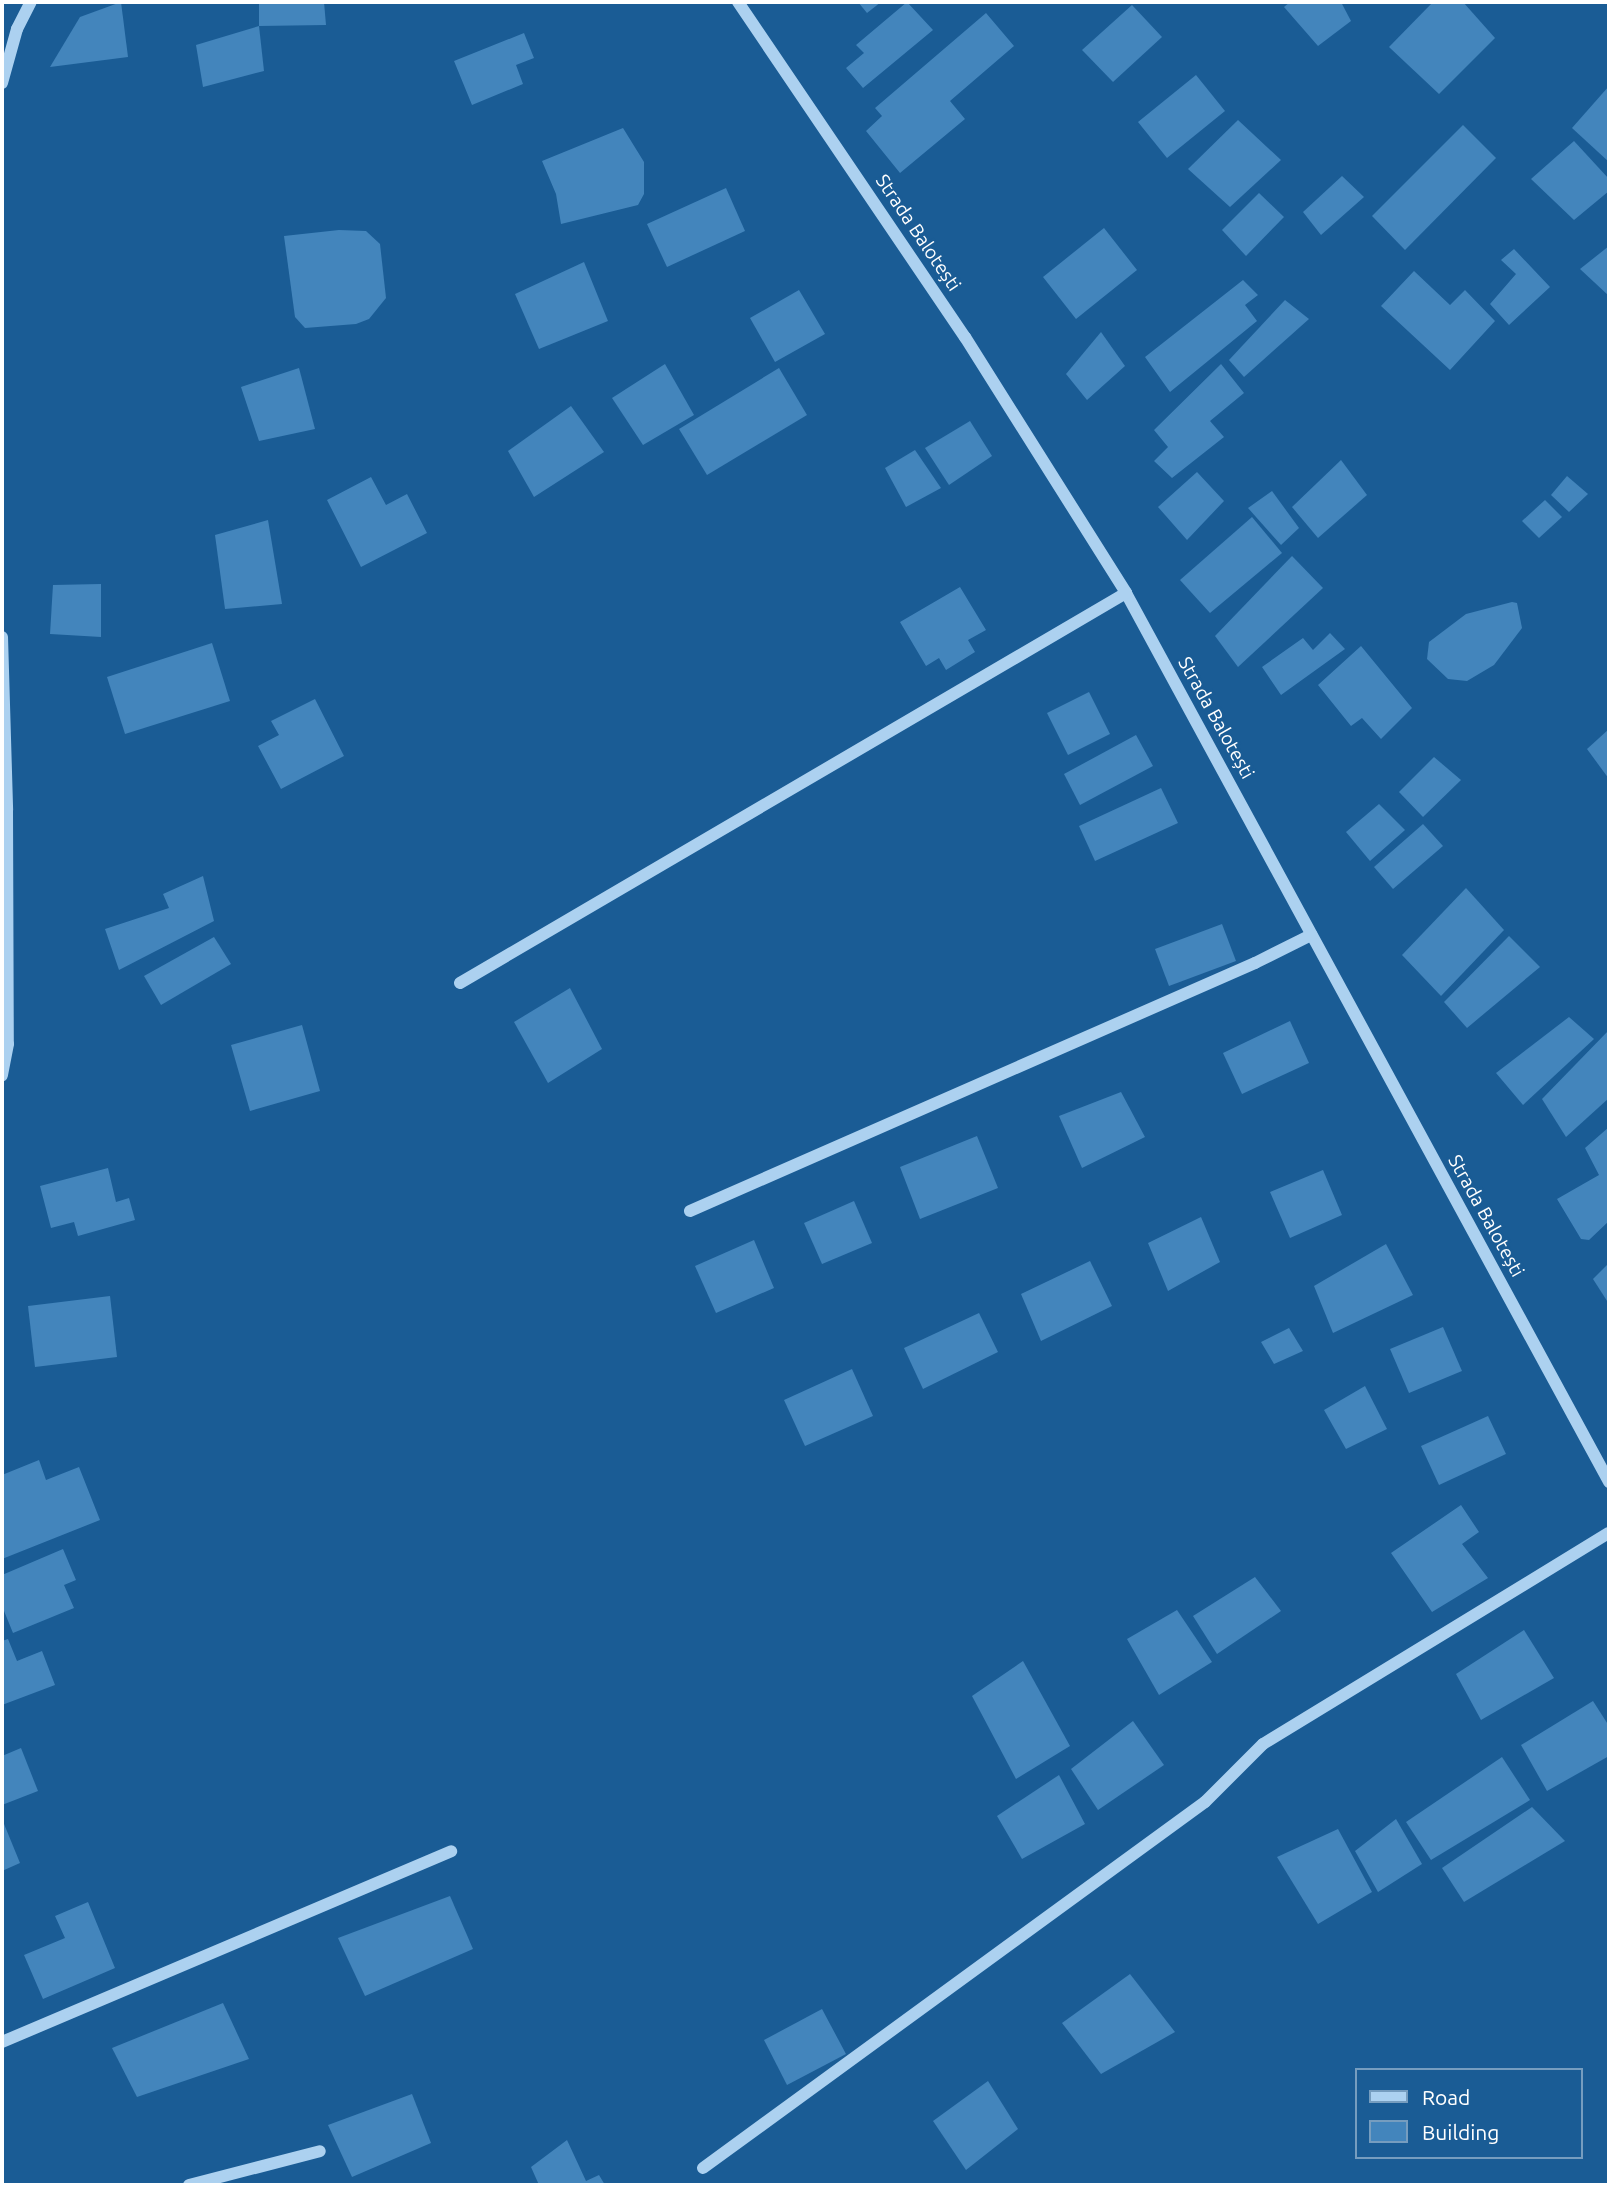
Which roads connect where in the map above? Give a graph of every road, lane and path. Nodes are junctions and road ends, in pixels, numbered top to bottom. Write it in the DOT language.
graph roads {
  1 [pos="31,2"];
  2 [pos="738,2"];
  3 [pos="2,83"];
  4 [pos="1126,593"];
  5 [pos="2,637"];
  6 [pos="1311,935"];
  7 [pos="460,983"];
  8 [pos="2,1075"];
  9 [pos="690,1211"];
  10 [pos="1609,1482"];
  11 [pos="1609,1533"];
  12 [pos="451,1851"];
  13 [pos="2,2042"];
  14 [pos="320,2151"];
  15 [pos="702,2168"];
  16 [pos="189,2185"];
  1 -- 3 [label="street"];
  2 -- 4 [label="street, Strada Balotești"];
  4 -- 6 [label="street, Strada Balotești"];
  4 -- 7 [label="street"];
  5 -- 8 [label="street"];
  6 -- 9 [label="street"];
  6 -- 10 [label="street, Strada Balotești"];
  11 -- 15 [label="street"];
  12 -- 13 [label="street"];
  14 -- 16 [label="street"];
}
